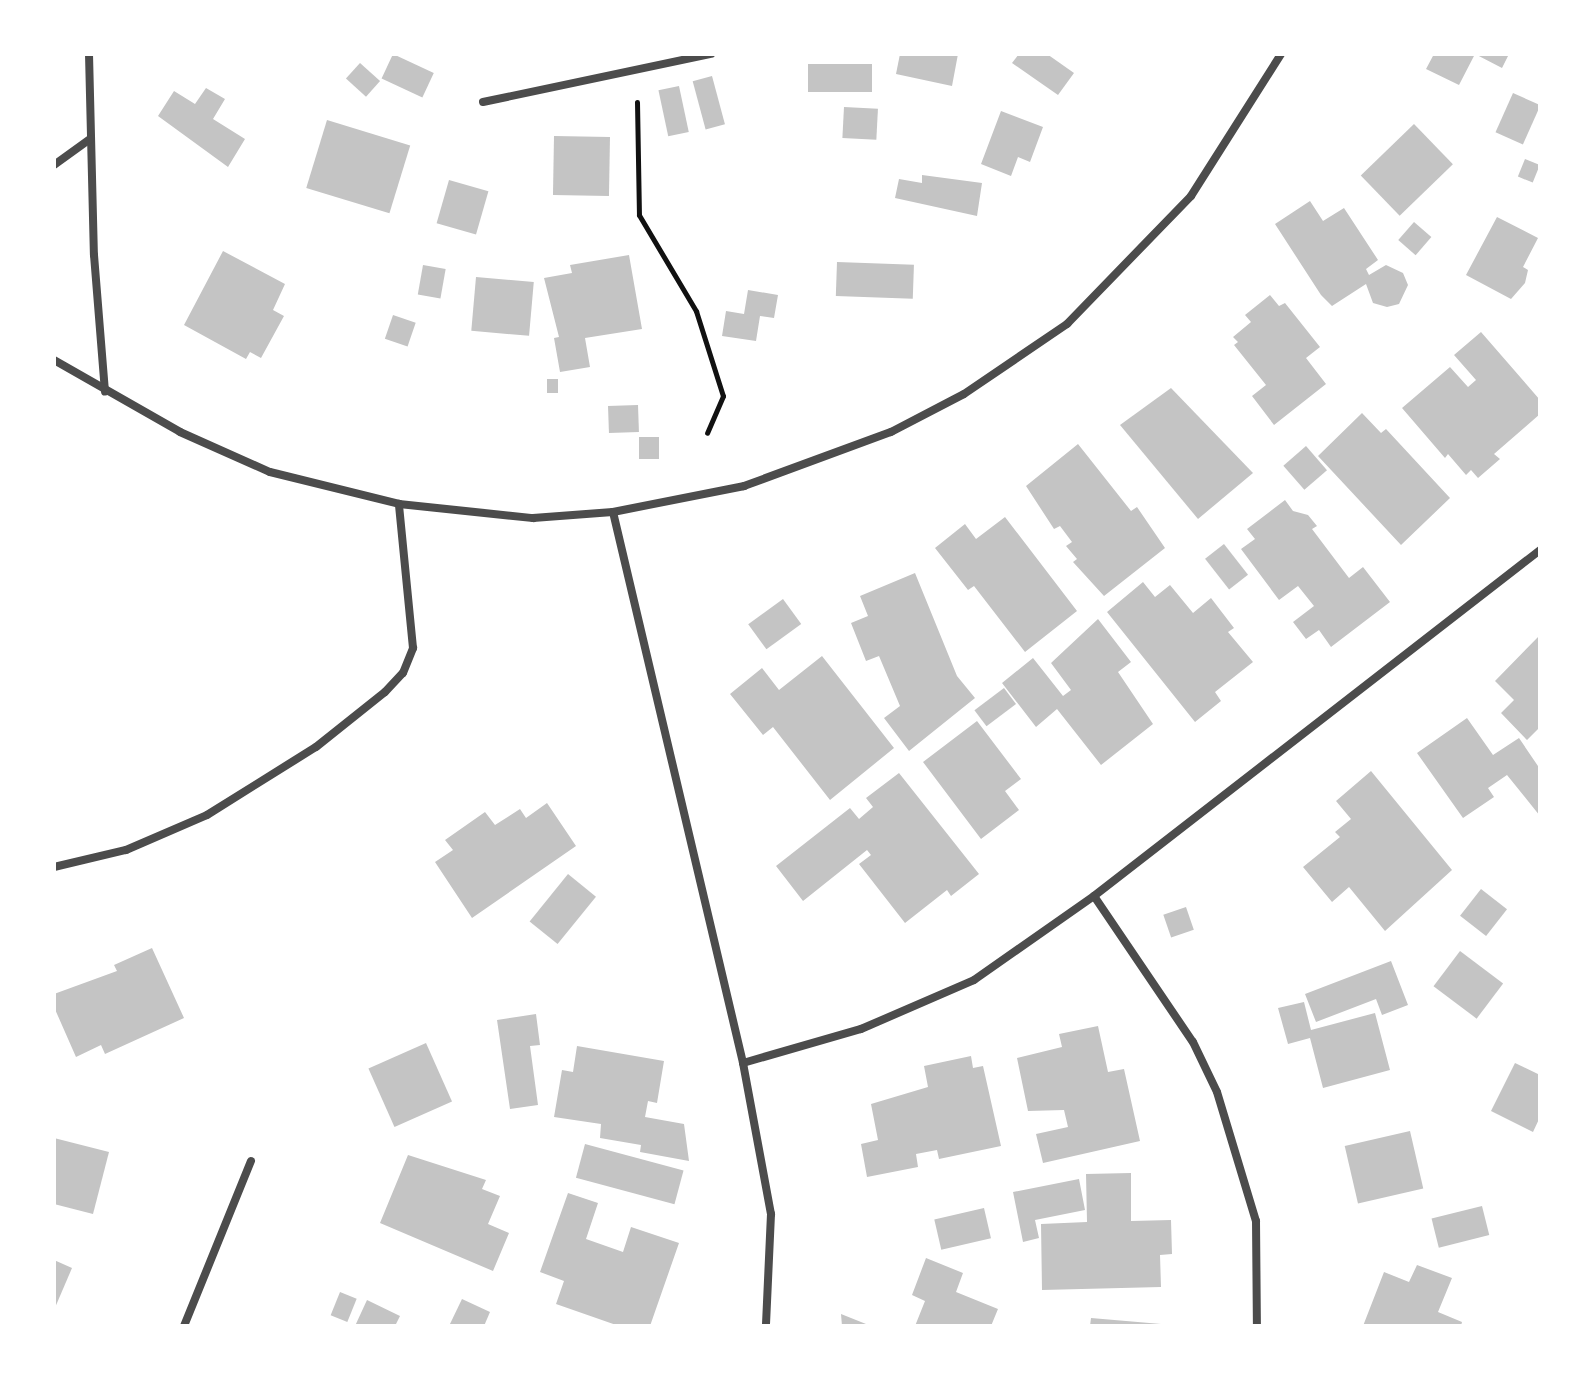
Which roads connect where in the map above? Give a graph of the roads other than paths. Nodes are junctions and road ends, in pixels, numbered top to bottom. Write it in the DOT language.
graph roads {
  1 [pos="89,54"];
  2 [pos="711,54"];
  3 [pos="1281,54"];
  4 [pos="483,102"];
  5 [pos="90,139"];
  6 [pos="54,165"];
  7 [pos="54,360"];
  8 [pos="105,392"];
  9 [pos="399,504"];
  10 [pos="613,512"];
  11 [pos="1540,550"];
  12 [pos="54,867"];
  13 [pos="1094,896"];
  14 [pos="743,1063"];
  15 [pos="251,1161"];
  16 [pos="184,1326"];
  17 [pos="766,1326"];
  18 [pos="1257,1326"];
  1 -- 5 [label="street"];
  2 -- 4 [label="street"];
  3 -- 10 [label="street"];
  5 -- 6 [label="street"];
  5 -- 8 [label="street"];
  7 -- 8 [label="street"];
  8 -- 9 [label="street"];
  9 -- 10 [label="street"];
  9 -- 12 [label="street"];
  10 -- 14 [label="street"];
  11 -- 13 [label="street"];
  13 -- 14 [label="street"];
  13 -- 18 [label="street"];
  14 -- 17 [label="street"];
  15 -- 16 [label="street"];
}
